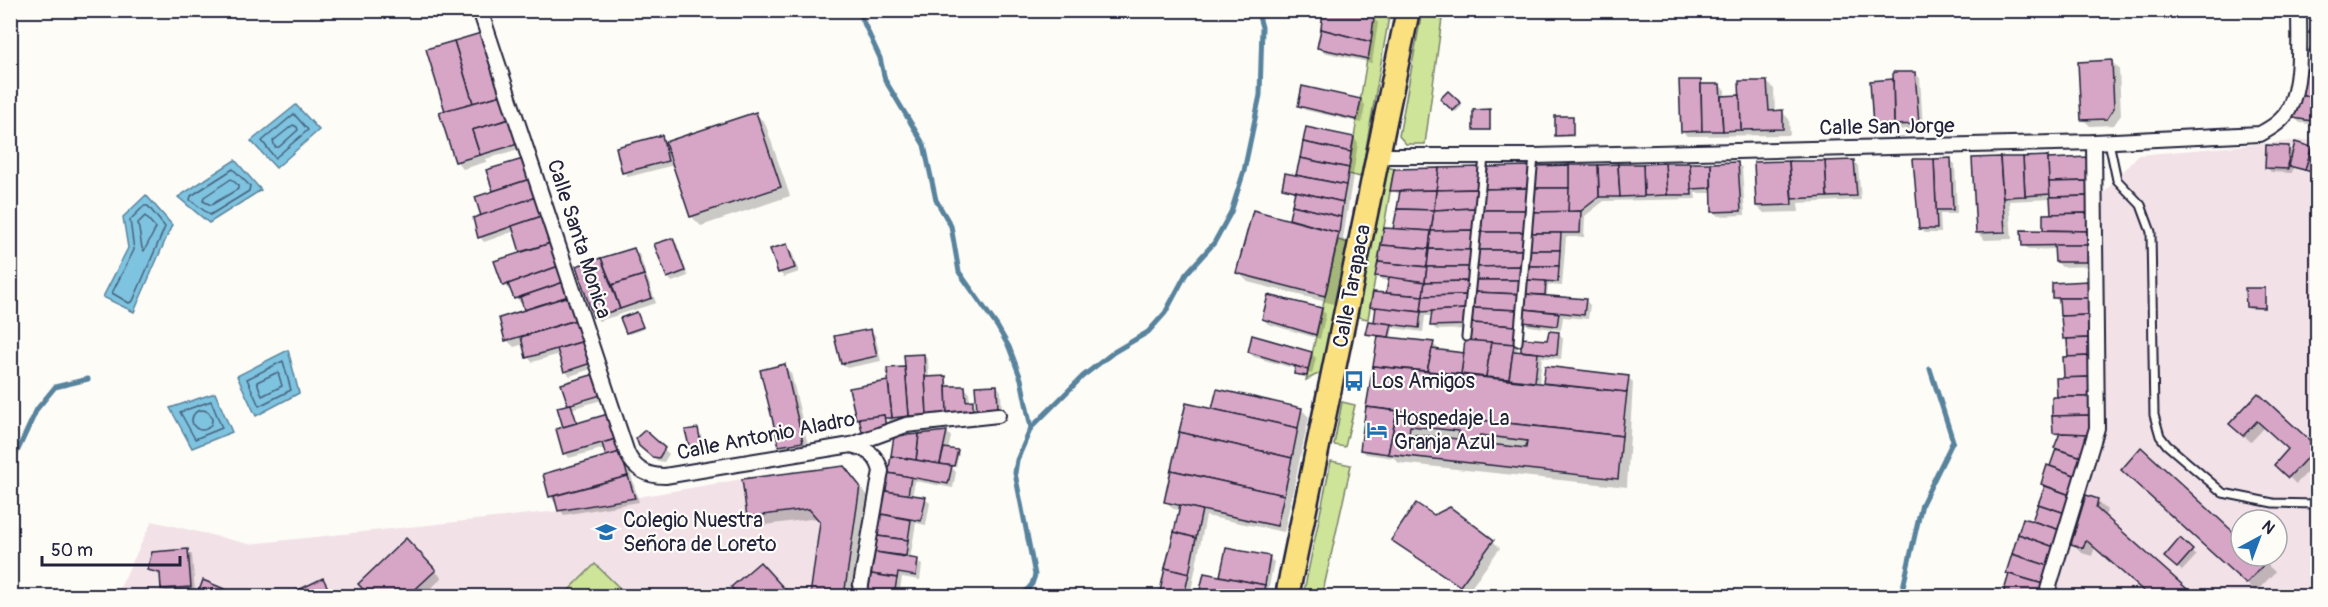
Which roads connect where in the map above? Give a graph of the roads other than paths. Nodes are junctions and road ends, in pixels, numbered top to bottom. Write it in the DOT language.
graph roads {
  1 [pos="480,10"];
  2 [pos="1408,10"];
  3 [pos="2302,14"];
  4 [pos="2094,142"];
  5 [pos="2109,142"];
  6 [pos="1377,156"];
  7 [pos="1484,156"];
  8 [pos="1534,156"];
  9 [pos="1466,337"];
  10 [pos="1518,342"];
  11 [pos="998,415"];
  12 [pos="851,445"];
  13 [pos="647,475"];
  14 [pos="2318,504"];
  15 [pos="859,597"];
  16 [pos="1287,597"];
  17 [pos="2046,597"];
  1 -- 13 [label="street, Calle Santa Monica"];
  2 -- 6 [label="main road, Calle Tarapaca"];
  3 -- 5 [label="street, Calle San Jorge"];
  4 -- 5 [label="street, Calle San Jorge"];
  4 -- 8 [label="street, Calle San Jorge"];
  4 -- 17 [label="street"];
  5 -- 14 [label="lane"];
  6 -- 7 [label="street, Calle San Jorge"];
  6 -- 16 [label="main road, Calle Tarapaca"];
  7 -- 8 [label="street, Calle San Jorge"];
  7 -- 9 [label="lane"];
  8 -- 10 [label="lane"];
  11 -- 12 [label="street, Calle Antonio Aladro"];
  12 -- 13 [label="street, Calle Antonio Aladro"];
  12 -- 15 [label="street"];
}
